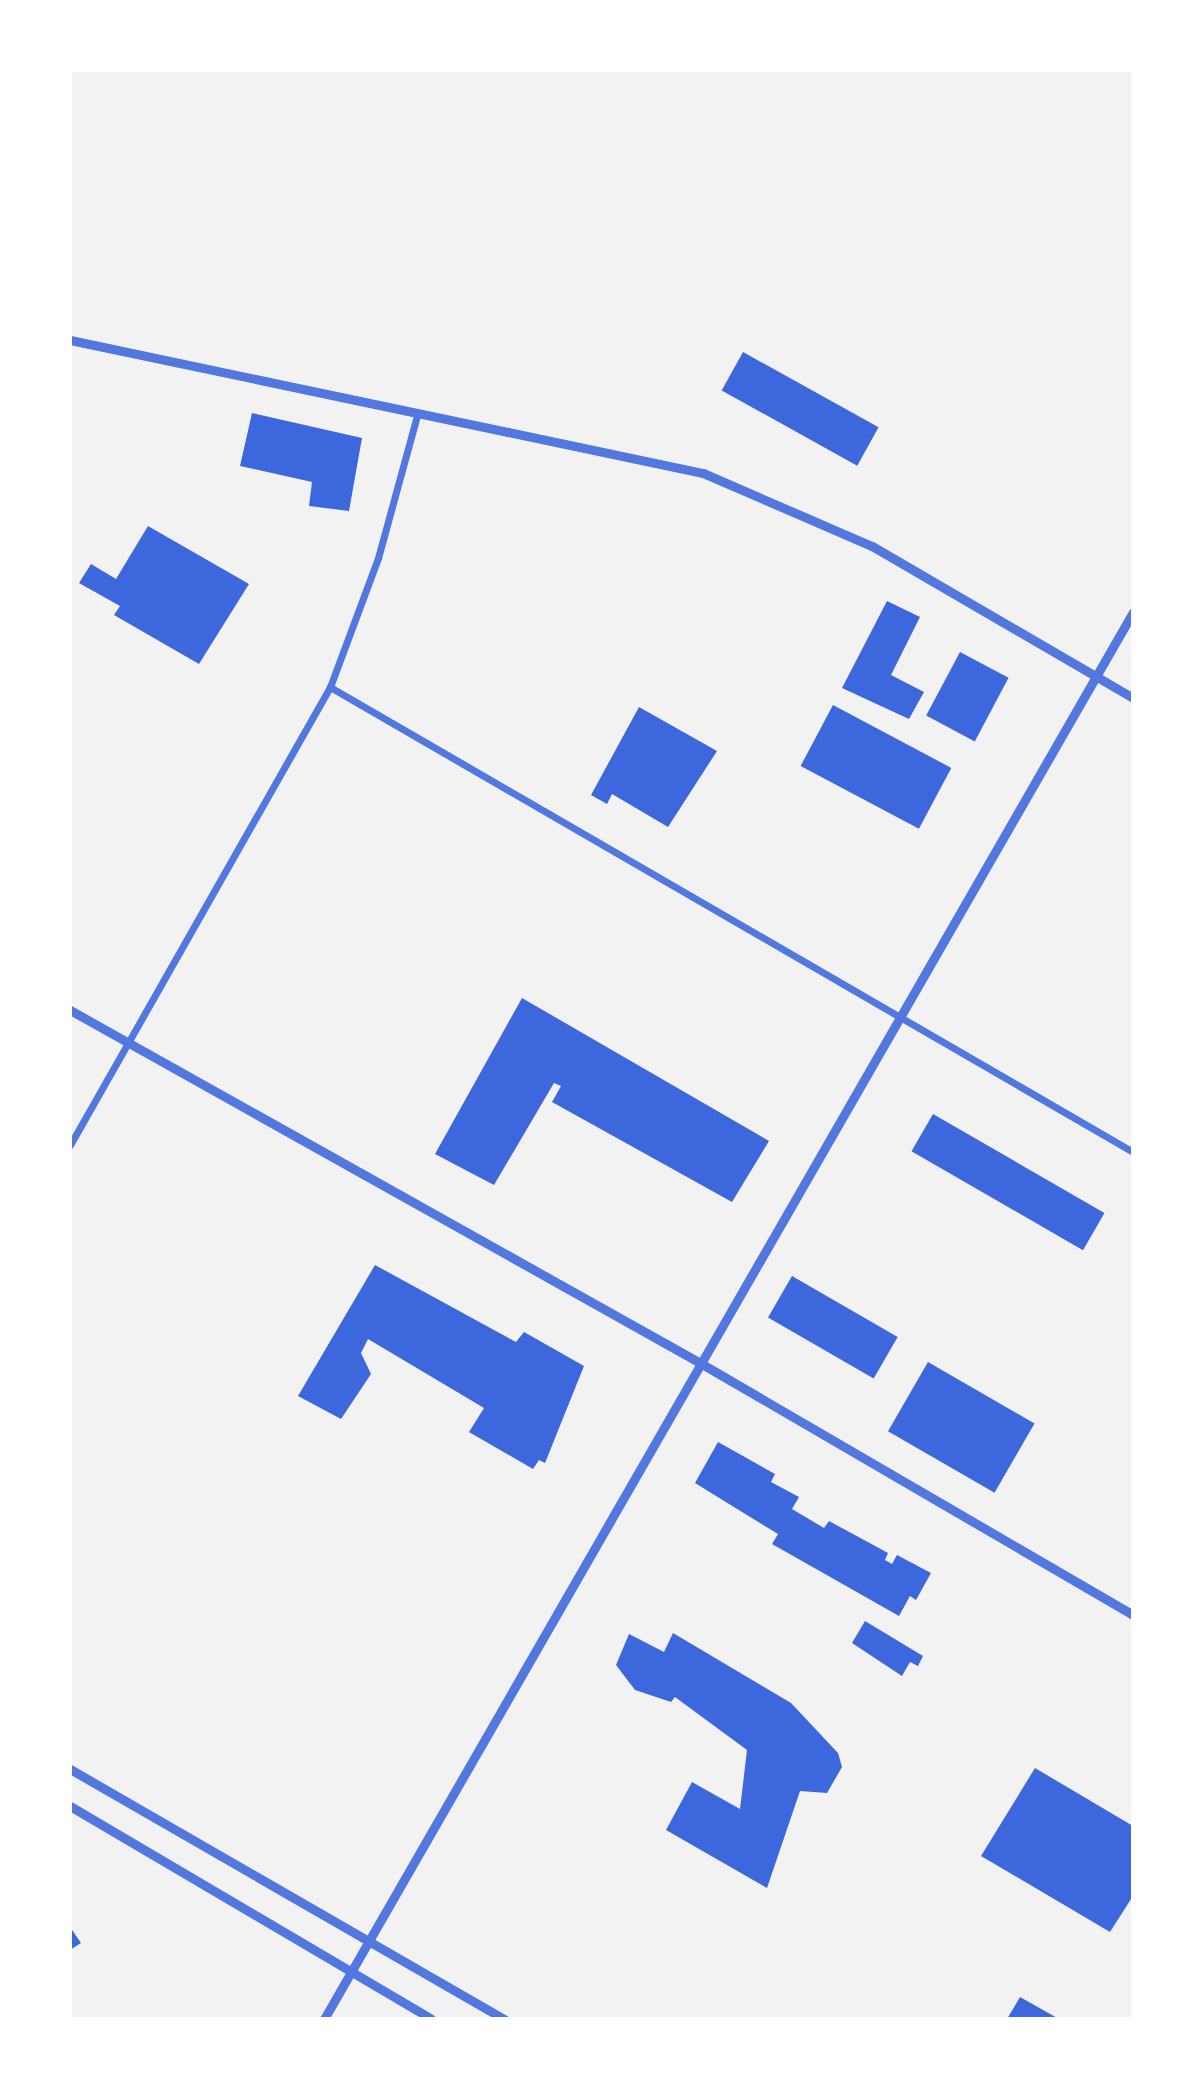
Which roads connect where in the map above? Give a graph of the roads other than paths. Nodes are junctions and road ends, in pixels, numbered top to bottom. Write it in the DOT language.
graph roads {
  1 [pos="70,340"];
  2 [pos="418,412"];
  3 [pos="1133,612"];
  4 [pos="1096,676"];
  5 [pos="330,687"];
  6 [pos="1133,698"];
  7 [pos="70,1010"];
  8 [pos="901,1020"];
  9 [pos="129,1043"];
  10 [pos="70,1145"];
  11 [pos="1133,1152"];
  12 [pos="702,1364"];
  13 [pos="1133,1615"];
  14 [pos="70,1769"];
  15 [pos="70,1806"];
  16 [pos="368,1942"];
  17 [pos="351,1973"];
  18 [pos="324,2019"];
  19 [pos="431,2019"];
  20 [pos="504,2019"];
  1 -- 2 [label="street"];
  2 -- 4 [label="street"];
  2 -- 5 [label="street"];
  3 -- 4 [label="street"];
  4 -- 6 [label="street"];
  4 -- 8 [label="street"];
  5 -- 8 [label="street"];
  5 -- 9 [label="street"];
  7 -- 9 [label="street"];
  8 -- 11 [label="street"];
  8 -- 12 [label="street"];
  9 -- 10 [label="street"];
  9 -- 12 [label="street"];
  12 -- 13 [label="street"];
  12 -- 16 [label="street"];
  14 -- 16 [label="street"];
  15 -- 17 [label="street"];
  16 -- 17 [label="street"];
  16 -- 20 [label="street"];
  17 -- 18 [label="street"];
  17 -- 19 [label="street"];
}
